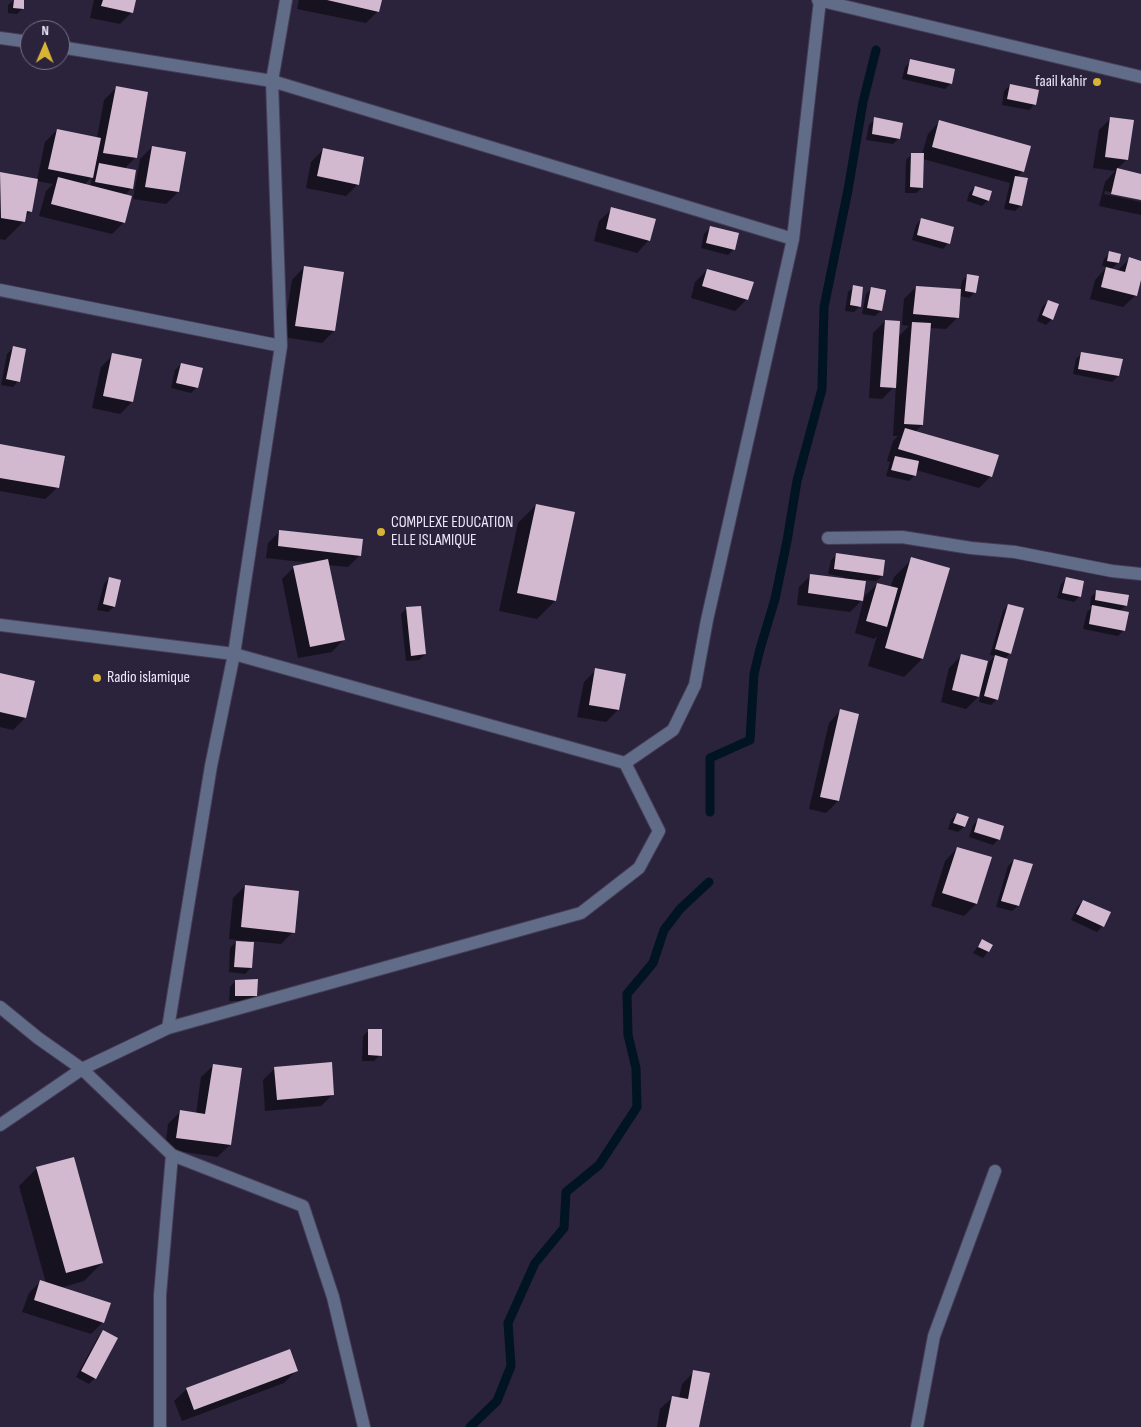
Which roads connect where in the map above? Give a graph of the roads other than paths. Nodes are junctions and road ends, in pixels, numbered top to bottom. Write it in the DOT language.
graph roads {
  1 [pos="286,0"];
  2 [pos="819,0"];
  3 [pos="0,38"];
  4 [pos="20,41"];
  5 [pos="70,49"];
  6 [pos="1141,77"];
  7 [pos="272,81"];
  8 [pos="793,239"];
  9 [pos="0,290"];
  10 [pos="281,346"];
  11 [pos="828,538"];
  12 [pos="1141,574"];
  13 [pos="0,625"];
  14 [pos="234,654"];
  15 [pos="624,763"];
  16 [pos="0,1007"];
  17 [pos="168,1028"];
  18 [pos="82,1069"];
  19 [pos="0,1125"];
  20 [pos="172,1155"];
  21 [pos="995,1171"];
  22 [pos="160,1427"];
  23 [pos="364,1427"];
  24 [pos="917,1427"];
  1 -- 7 [label="street"];
  2 -- 6 [label="street"];
  2 -- 8 [label="street"];
  3 -- 4 [label="street"];
  5 -- 7 [label="street"];
  7 -- 8 [label="street"];
  7 -- 10 [label="street"];
  8 -- 15 [label="street"];
  9 -- 10 [label="street"];
  10 -- 14 [label="street"];
  11 -- 12 [label="street"];
  13 -- 14 [label="street"];
  14 -- 15 [label="street"];
  14 -- 17 [label="street"];
  15 -- 17 [label="street"];
  16 -- 18 [label="street"];
  17 -- 18 [label="street"];
  18 -- 19 [label="street"];
  18 -- 20 [label="street"];
  20 -- 22 [label="street"];
  20 -- 23 [label="street"];
  21 -- 24 [label="street"];
}
